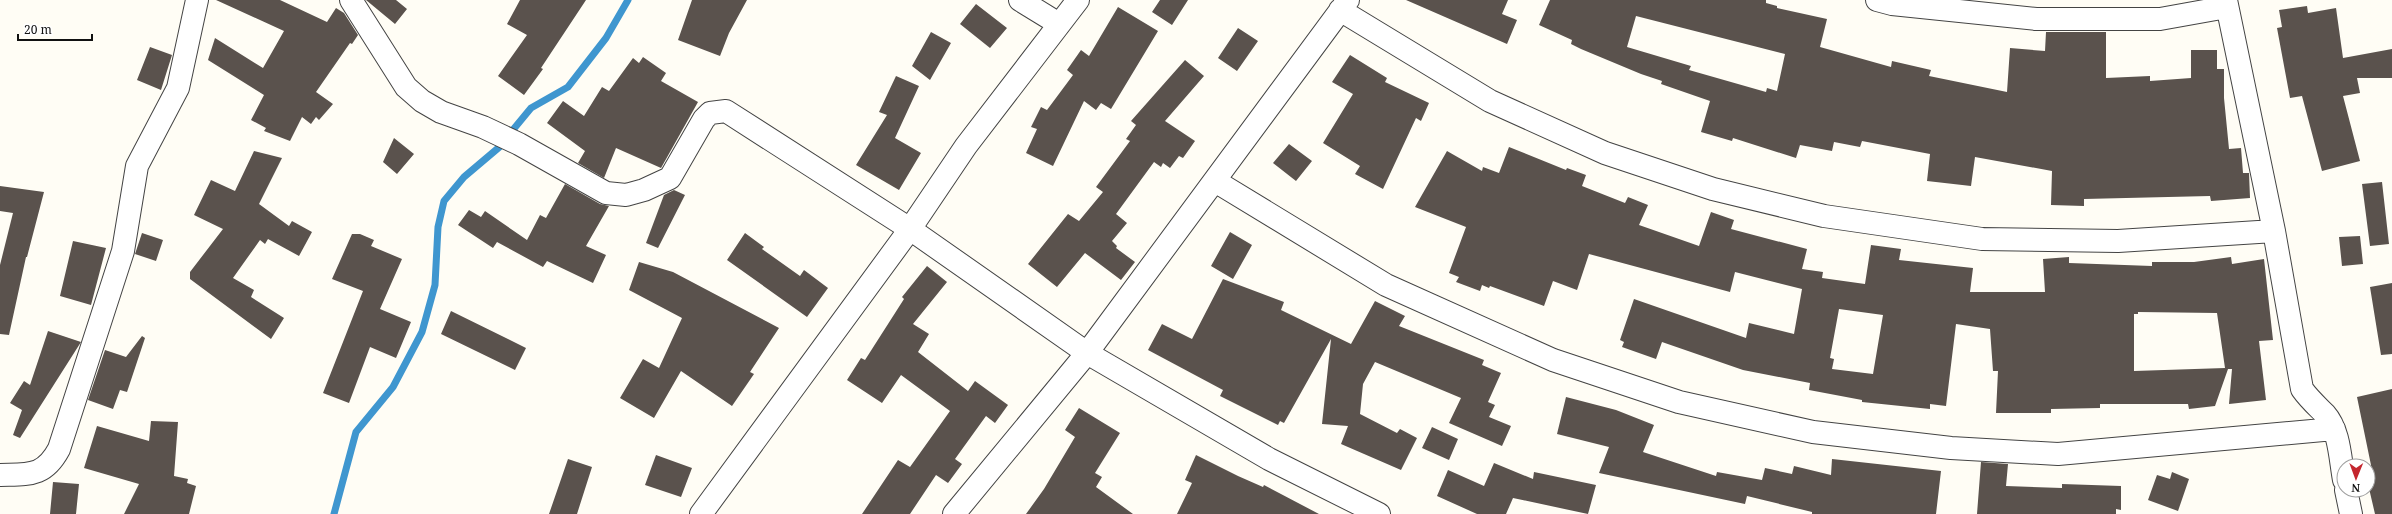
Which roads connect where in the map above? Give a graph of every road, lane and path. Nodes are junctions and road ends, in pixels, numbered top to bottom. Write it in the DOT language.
graph roads {
  1 [pos="197,0"];
  2 [pos="351,0"];
  3 [pos="1020,0"];
  4 [pos="1078,0"];
  5 [pos="1877,0"];
  6 [pos="2227,3"];
  7 [pos="1344,5"];
  8 [pos="1060,24"];
  9 [pos="1215,181"];
  10 [pos="910,229"];
  11 [pos="2274,231"];
  12 [pos="1087,353"];
  13 [pos="2334,429"];
  14 [pos="2340,458"];
  15 [pos="0,475"];
  16 [pos="2348,498"];
  17 [pos="701,514"];
  18 [pos="954,514"];
  19 [pos="1379,514"];
  20 [pos="2351,514"];
  1 -- 15 [label="street"];
  2 -- 10 [label="street"];
  3 -- 8 [label="street"];
  4 -- 8 [label="street"];
  5 -- 6 [label="street"];
  6 -- 11 [label="street"];
  7 -- 9 [label="street"];
  7 -- 11 [label="street"];
  8 -- 10 [label="street"];
  9 -- 12 [label="street"];
  9 -- 13 [label="street"];
  10 -- 12 [label="street"];
  10 -- 17 [label="street"];
  11 -- 13 [label="street"];
  12 -- 18 [label="street"];
  12 -- 19 [label="street"];
  13 -- 14 [label="street"];
  16 -- 20 [label="street"];
}
